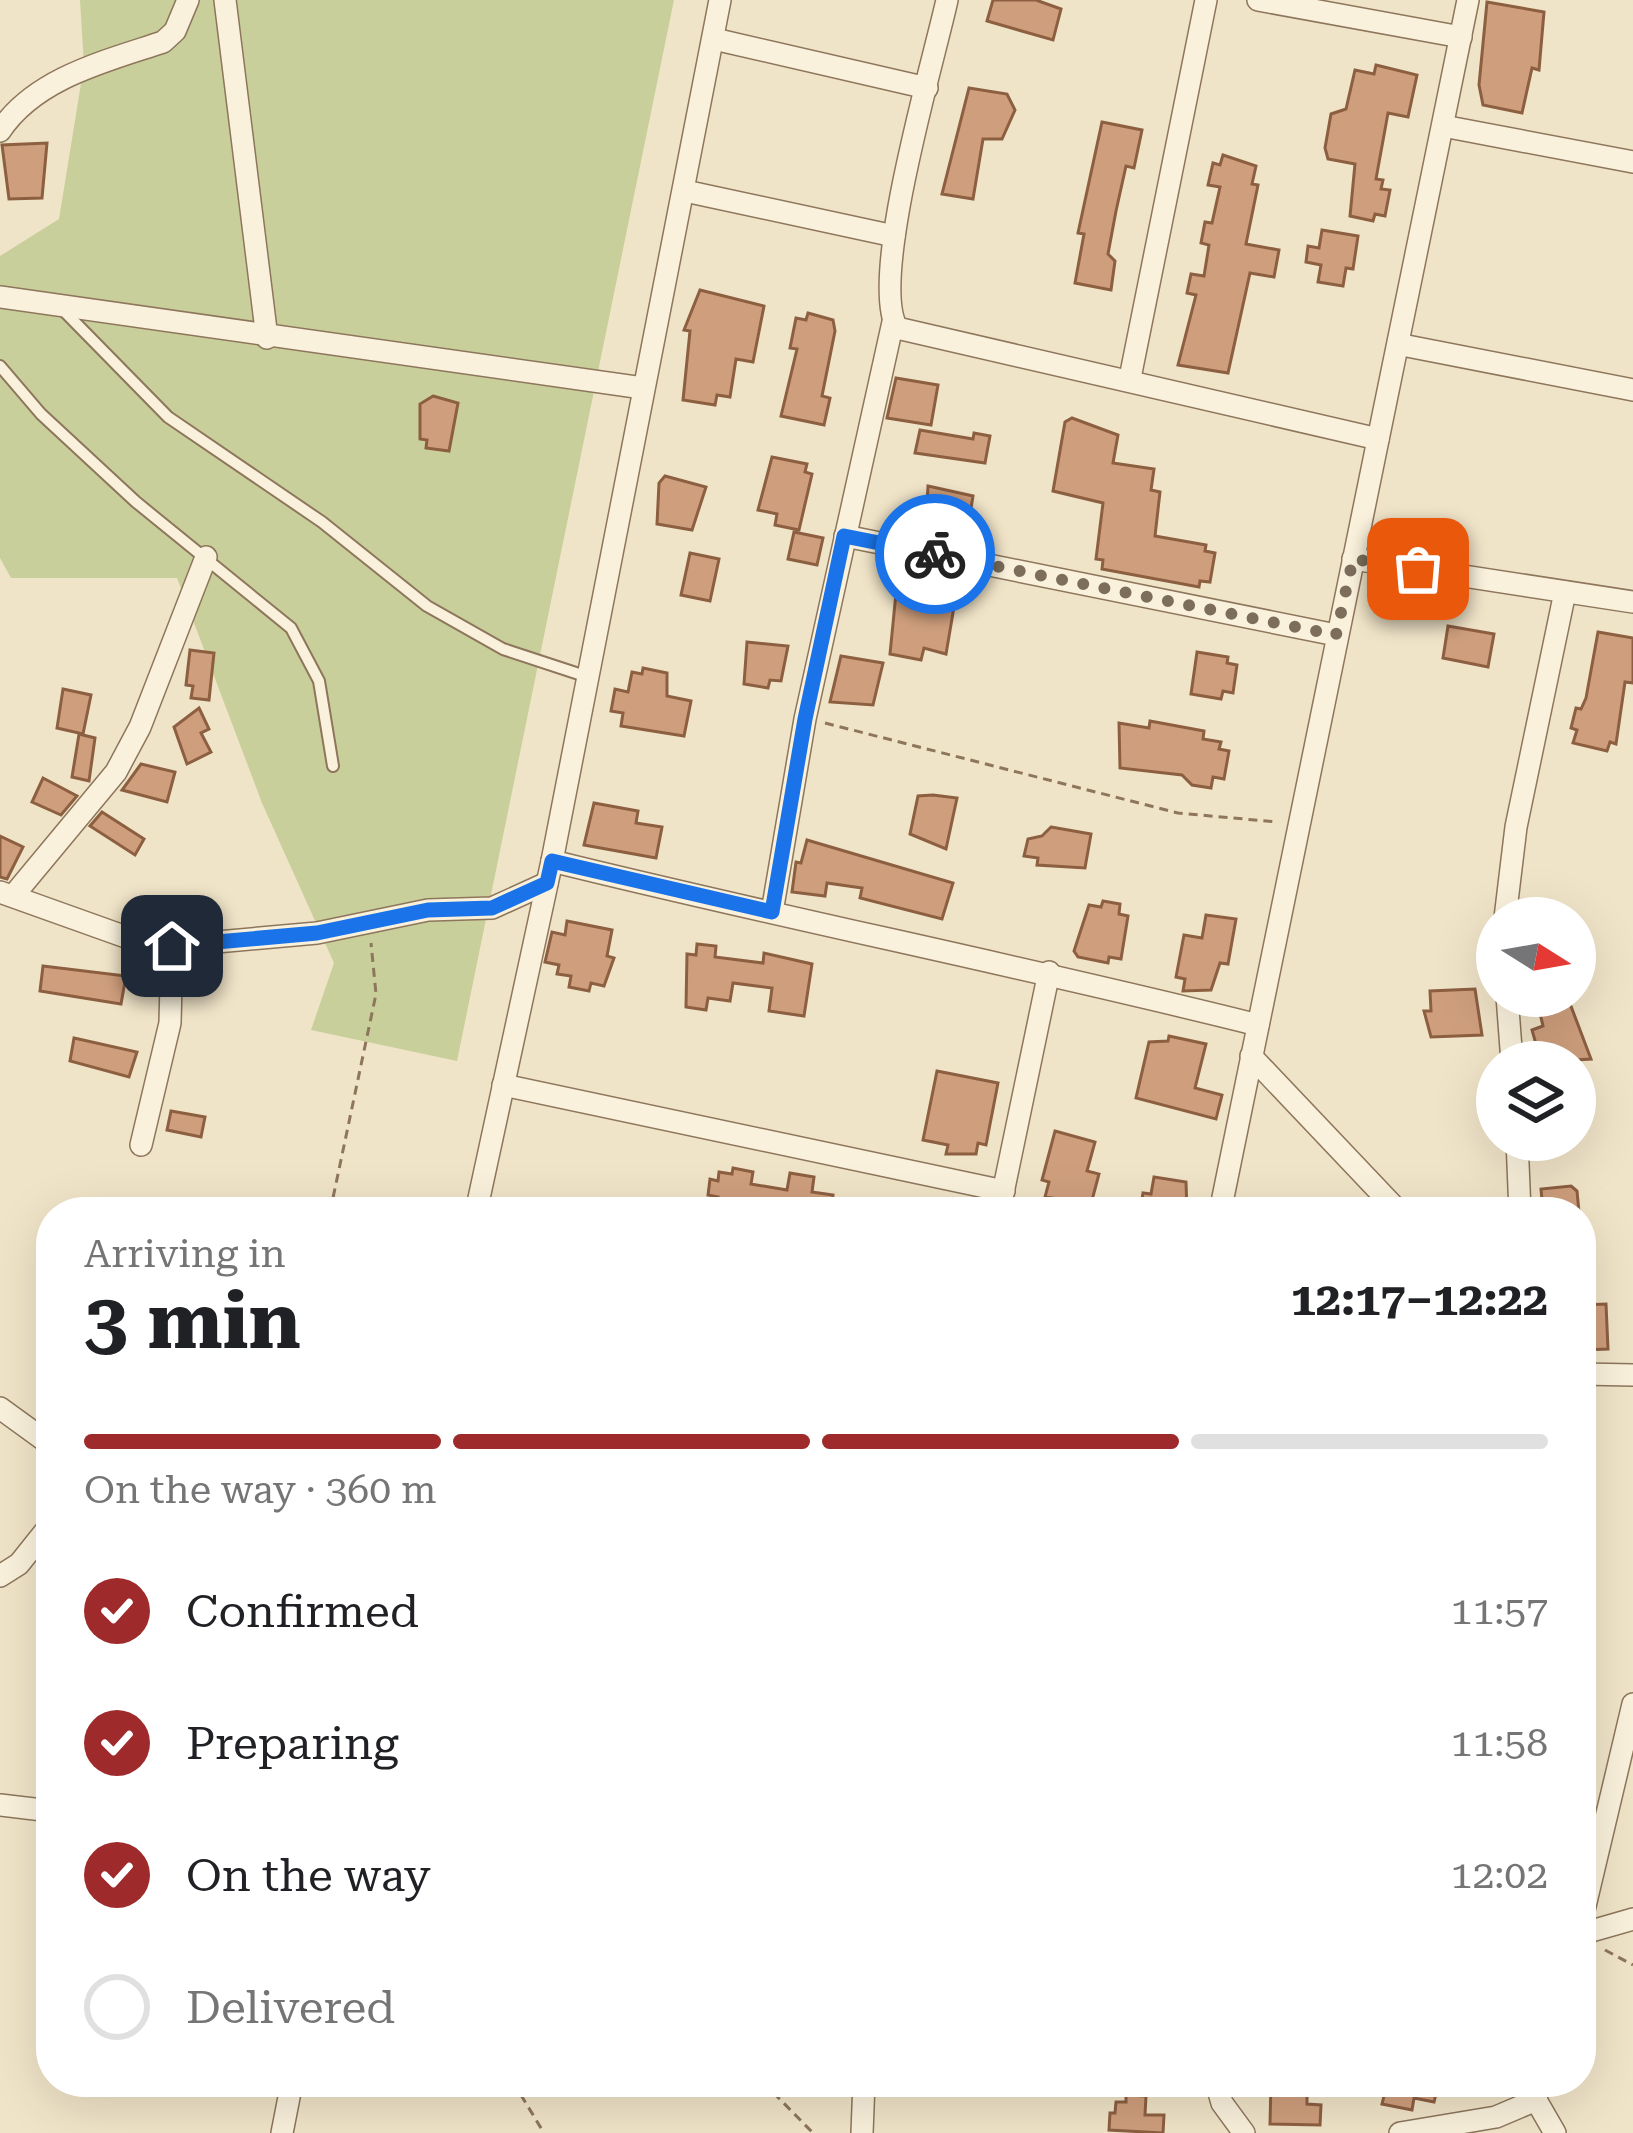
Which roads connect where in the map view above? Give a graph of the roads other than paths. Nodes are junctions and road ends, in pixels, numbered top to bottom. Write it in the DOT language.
graph roads {
  1 [pos="188,0"];
  2 [pos="225,0"];
  3 [pos="720,0"];
  4 [pos="947,0"];
  5 [pos="1207,0"];
  6 [pos="1258,0"];
  7 [pos="1468,0"];
  8 [pos="1461,38"];
  9 [pos="714,39"];
  10 [pos="927,88"];
  11 [pos="1443,126"];
  12 [pos="0,131"];
  13 [pos="1633,163"];
  14 [pos="685,190"];
  15 [pos="894,236"];
  16 [pos="0,297"];
  17 [pos="58,305"];
  18 [pos="893,322"];
  19 [pos="267,338"];
  20 [pos="1402,345"];
  21 [pos="0,366"];
  22 [pos="1130,378"];
  23 [pos="643,388"];
  24 [pos="1633,390"];
  25 [pos="1378,439"];
  26 [pos="844,536"];
  27 [pos="206,557"];
  28 [pos="1353,559"];
  29 [pos="1565,592"];
  30 [pos="1633,602"];
  31 [pos="1336,635"];
  32 [pos="585,676"];
  33 [pos="334,766"];
  34 [pos="549,872"];
  35 [pos="6,894"];
  36 [pos="1508,897"];
  37 [pos="772,912"];
  38 [pos="172,946"];
  39 [pos="1049,972"];
  40 [pos="1258,1025"];
  41 [pos="1251,1056"];
  42 [pos="503,1085"];
  43 [pos="140,1145"];
  44 [pos="1518,1161"];
  45 [pos="479,1197"];
  46 [pos="980,1197"];
  47 [pos="1002,1197"];
  48 [pos="1223,1197"];
  49 [pos="1386,1197"];
  50 [pos="1519,1197"];
  51 [pos="1596,1374"];
  52 [pos="1633,1375"];
  53 [pos="0,1408"];
  54 [pos="36,1434"];
  55 [pos="36,1543"];
  56 [pos="0,1576"];
  57 [pos="1633,1704"];
  58 [pos="0,1805"];
  59 [pos="36,1809"];
  60 [pos="1596,1871"];
  61 [pos="1633,1919"];
  62 [pos="1596,1927"];
  63 [pos="289,2097"];
  64 [pos="863,2097"];
  65 [pos="1220,2097"];
  66 [pos="1528,2097"];
  67 [pos="1540,2097"];
  68 [pos="282,2133"];
  69 [pos="862,2133"];
  70 [pos="1244,2133"];
  71 [pos="1400,2133"];
  72 [pos="1556,2133"];
  1 -- 12 [label="street"];
  2 -- 19 [label="street"];
  3 -- 9 [label="street"];
  4 -- 10 [label="street"];
  5 -- 22 [label="street"];
  6 -- 8 [label="street"];
  7 -- 8 [label="street"];
  8 -- 11 [label="street"];
  9 -- 10 [label="street"];
  9 -- 14 [label="street"];
  10 -- 15 [label="street"];
  11 -- 13 [label="street"];
  11 -- 20 [label="street"];
  14 -- 15 [label="street"];
  14 -- 23 [label="street"];
  15 -- 18 [label="street"];
  16 -- 17 [label="street"];
  17 -- 19 [label="street"];
  17 -- 32 [label="lane"];
  18 -- 22 [label="street"];
  18 -- 26 [label="street"];
  19 -- 23 [label="street"];
  20 -- 24 [label="street"];
  20 -- 25 [label="street"];
  21 -- 27 [label="lane"];
  22 -- 25 [label="street"];
  23 -- 32 [label="street"];
  25 -- 28 [label="street"];
  26 -- 31 [label="street"];
  26 -- 37 [label="street"];
  27 -- 33 [label="lane"];
  27 -- 35 [label="street"];
  28 -- 29 [label="street"];
  28 -- 31 [label="street"];
  29 -- 30 [label="street"];
  29 -- 36 [label="street"];
  31 -- 40 [label="street"];
  32 -- 34 [label="street"];
  34 -- 37 [label="street"];
  34 -- 38 [label="street"];
  34 -- 42 [label="street"];
  35 -- 38 [label="street"];
  37 -- 39 [label="street"];
  38 -- 43 [label="street"];
  39 -- 40 [label="street"];
  39 -- 47 [label="street"];
  40 -- 41 [label="street"];
  41 -- 48 [label="street"];
  41 -- 49 [label="street"];
  42 -- 45 [label="street"];
  42 -- 46 [label="street"];
  44 -- 50 [label="street"];
  51 -- 52 [label="street"];
  53 -- 54 [label="street"];
  55 -- 56 [label="street"];
  57 -- 60 [label="street"];
  58 -- 59 [label="street"];
  61 -- 62 [label="street"];
  63 -- 68 [label="street"];
  64 -- 69 [label="street"];
  65 -- 70 [label="street"];
  66 -- 71 [label="street"];
  67 -- 72 [label="street"];
}
